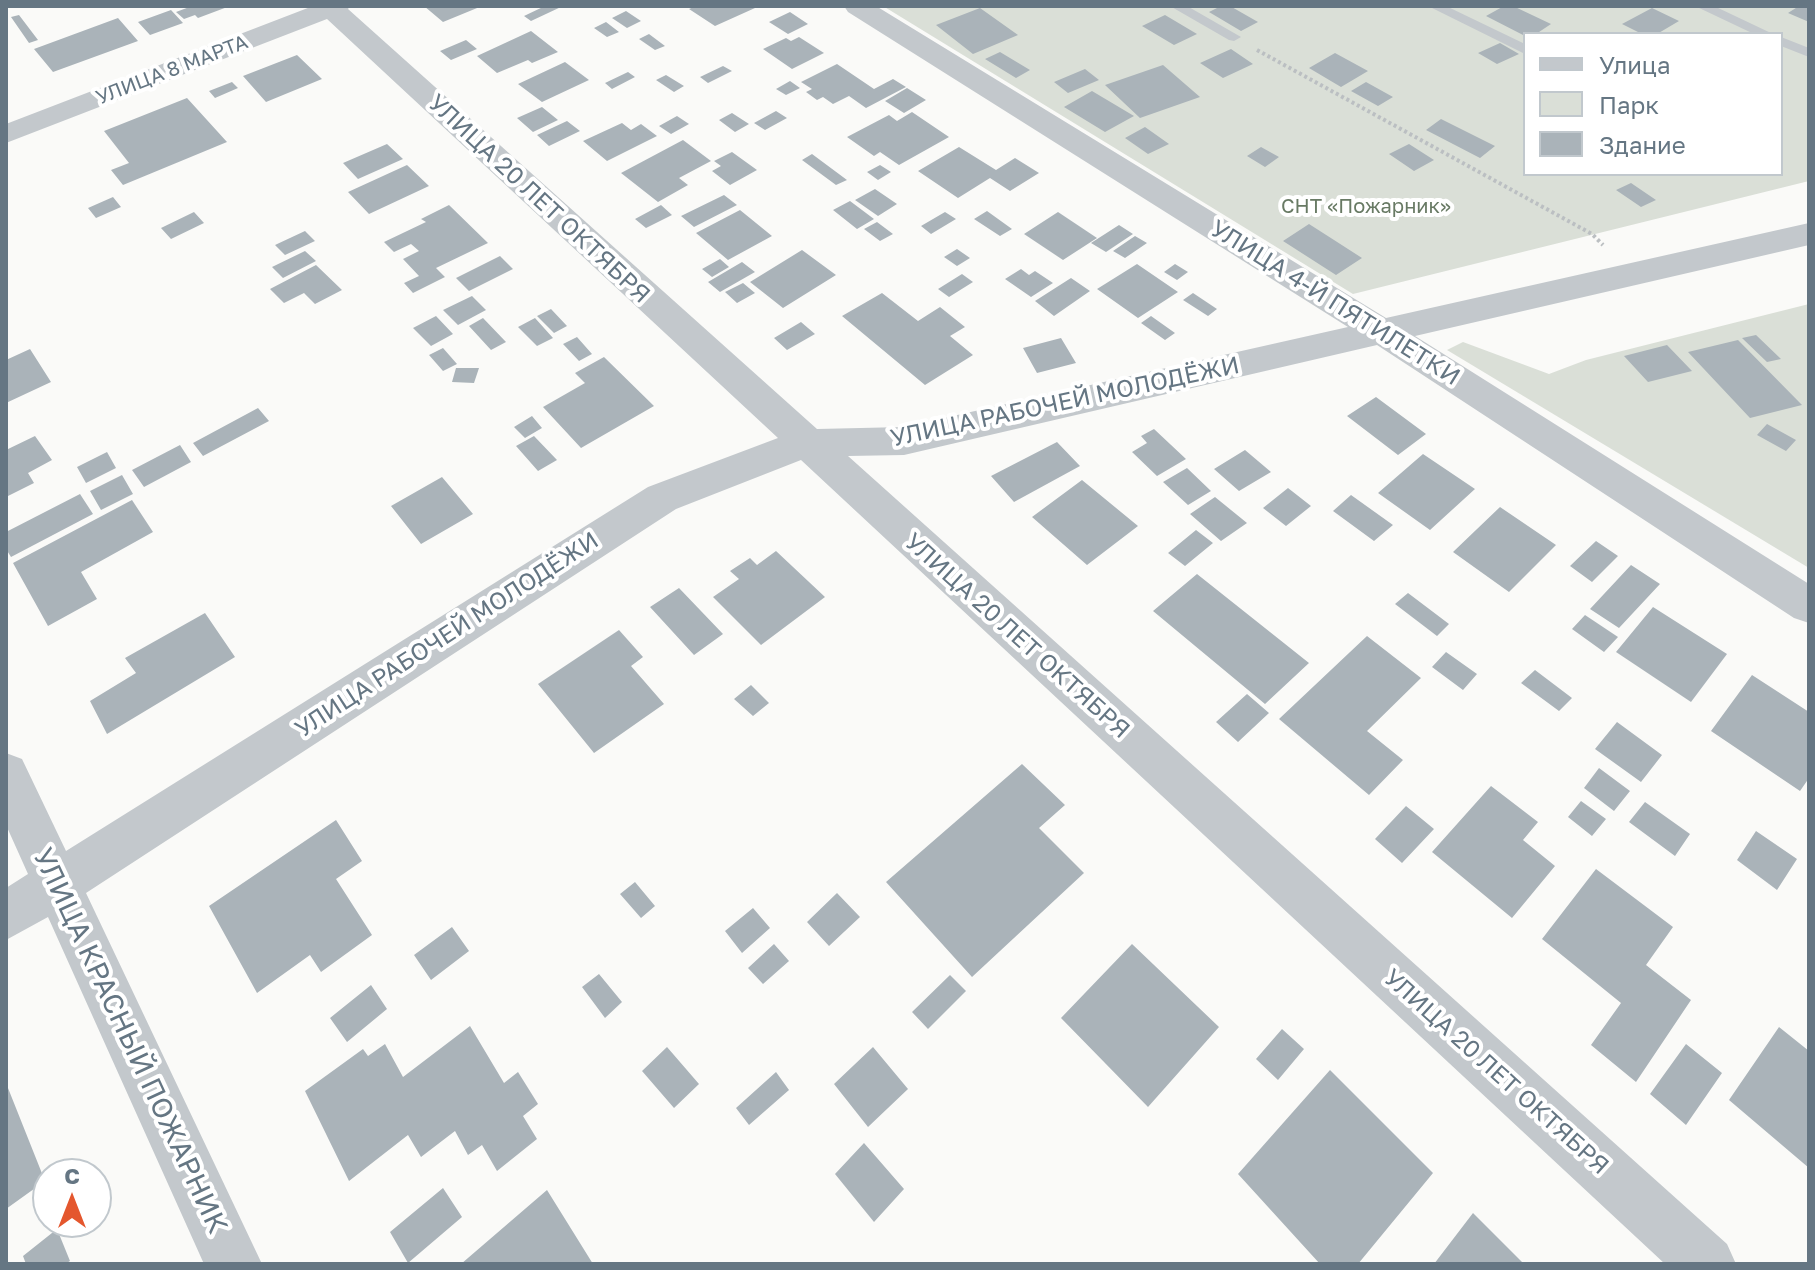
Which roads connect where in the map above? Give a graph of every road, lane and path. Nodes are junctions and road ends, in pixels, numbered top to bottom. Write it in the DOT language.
graph roads {
  1 [pos="857,6"];
  2 [pos="1435,6"];
  3 [pos="1702,6"];
  4 [pos="333,7"];
  5 [pos="1186,8"];
  6 [pos="1761,32"];
  7 [pos="1234,37"];
  8 [pos="1783,42"];
  9 [pos="1523,49"];
  10 [pos="1809,53"];
  11 [pos="6,134"];
  12 [pos="1809,234"];
  13 [pos="1634,273"];
  14 [pos="1382,332"];
  15 [pos="805,443"];
  16 [pos="1809,606"];
  17 [pos="6,774"];
  18 [pos="59,883"];
  19 [pos="6,916"];
  20 [pos="233,1264"];
  21 [pos="1707,1264"];
  1 -- 14 [label="street, УЛИЦА 4-Й ПЯТИЛЕТКИ"];
  2 -- 9 [label="lane"];
  3 -- 6 [label="lane"];
  4 -- 11 [label="street, УЛИЦА 8 МАРТА"];
  4 -- 15 [label="street, УЛИЦА 20 ЛЕТ ОКТЯБРЯ"];
  5 -- 7 [label="lane"];
  7 -- 13 [label="path"];
  8 -- 10 [label="lane"];
  12 -- 13 [label="street, УЛИЦА РАБОЧЕЙ МОЛОДЁЖИ"];
  13 -- 14 [label="street, УЛИЦА РАБОЧЕЙ МОЛОДЁЖИ"];
  14 -- 15 [label="street, УЛИЦА РАБОЧЕЙ МОЛОДЁЖИ"];
  14 -- 16 [label="street, УЛИЦА 4-Й ПЯТИЛЕТКИ"];
  15 -- 18 [label="street, УЛИЦА РАБОЧЕЙ МОЛОДЁЖИ"];
  15 -- 21 [label="street, УЛИЦА 20 ЛЕТ ОКТЯБРЯ"];
  17 -- 18 [label="street, УЛИЦА КРАСНЫЙ ПОЖАРНИК"];
  18 -- 19 [label="street, УЛИЦА РАБОЧЕЙ МОЛОДЁЖИ"];
  18 -- 20 [label="street, УЛИЦА КРАСНЫЙ ПОЖАРНИК"];
}
